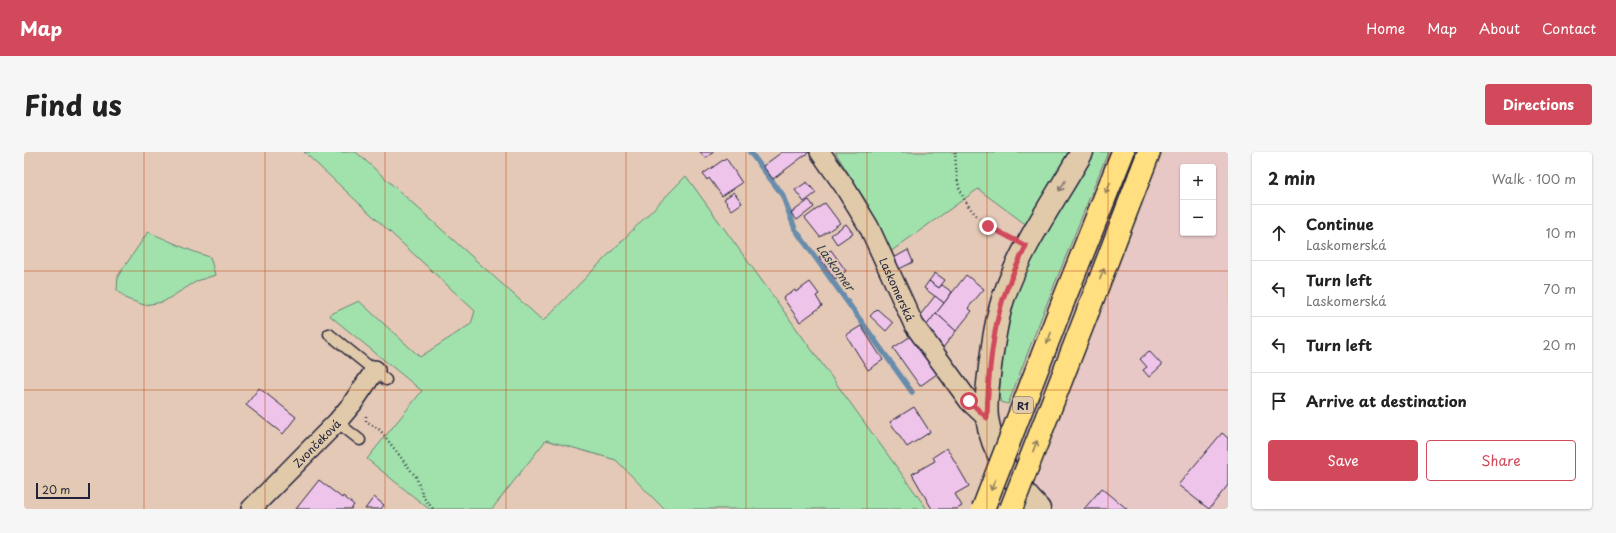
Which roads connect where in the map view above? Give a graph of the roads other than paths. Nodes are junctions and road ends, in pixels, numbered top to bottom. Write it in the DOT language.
graph roads {
  1 [pos="820,152"];
  2 [pos="1082,152"];
  3 [pos="1122,152"];
  4 [pos="1149,152"];
  5 [pos="330,334"];
  6 [pos="380,375"];
  7 [pos="987,418"];
  8 [pos="338,422"];
  9 [pos="360,440"];
  10 [pos="251,509"];
  11 [pos="983,509"];
  12 [pos="1011,509"];
  13 [pos="1039,509"];
  1 -- 7 [label="street, Laskomerská"];
  2 -- 7 [label="street, one-way"];
  3 -- 11 [label="highway, R1, one-way, bridge"];
  12 -- 4 [label="highway, R1, one-way, bridge"];
  5 -- 6 [label="lane"];
  6 -- 8 [label="street, Zvončeková"];
  7 -- 13 [label="street"];
  8 -- 9 [label="lane"];
  8 -- 10 [label="street, Zvončeková"];
}
